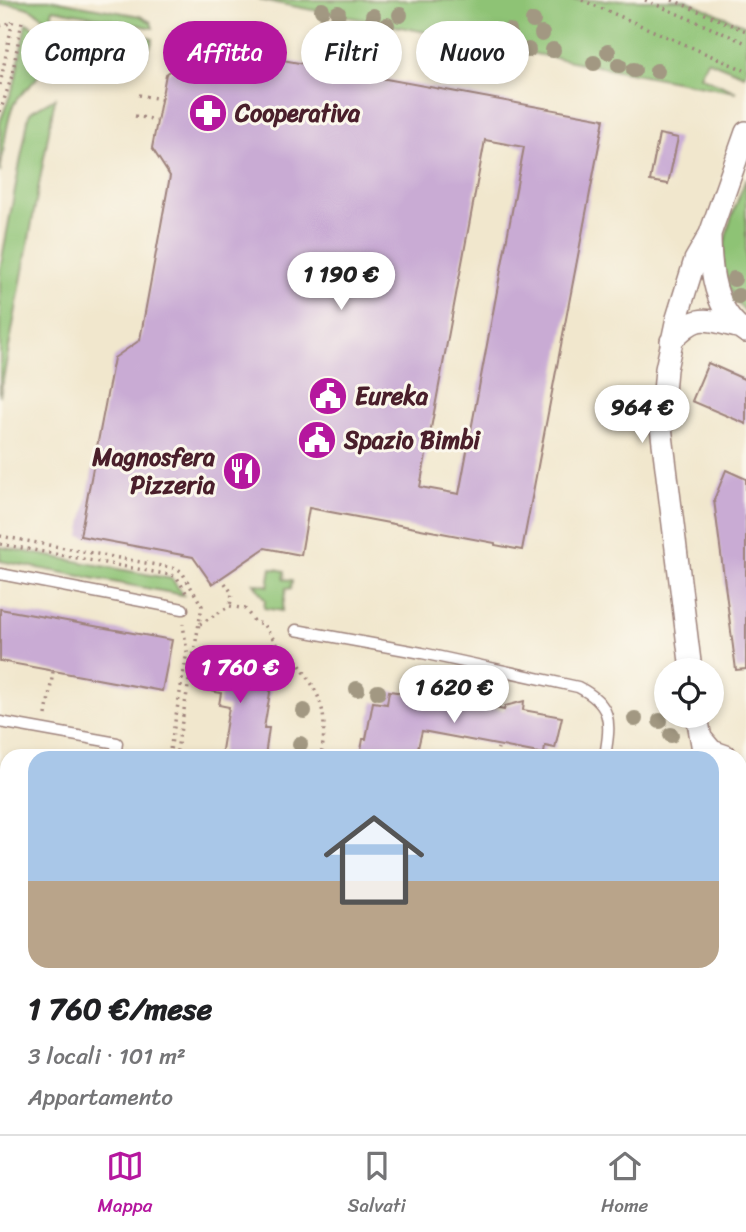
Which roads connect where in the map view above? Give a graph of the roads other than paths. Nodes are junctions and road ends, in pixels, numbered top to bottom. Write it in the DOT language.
graph roads {
  1 [pos="746,132"];
  2 [pos="710,234"];
  3 [pos="742,330"];
  4 [pos="671,341"];
  5 [pos="0,574"];
  6 [pos="183,609"];
  7 [pos="296,630"];
  8 [pos="690,658"];
  9 [pos="0,722"];
  10 [pos="699,728"];
  11 [pos="702,747"];
  12 [pos="116,749"];
  13 [pos="606,749"];
  1 -- 2 [label="street"];
  2 -- 3 [label="street"];
  2 -- 4 [label="street"];
  3 -- 4 [label="street"];
  4 -- 8 [label="street"];
  5 -- 6 [label="lane"];
  7 -- 13 [label="lane"];
  9 -- 12 [label="lane"];
  10 -- 11 [label="street"];
}
